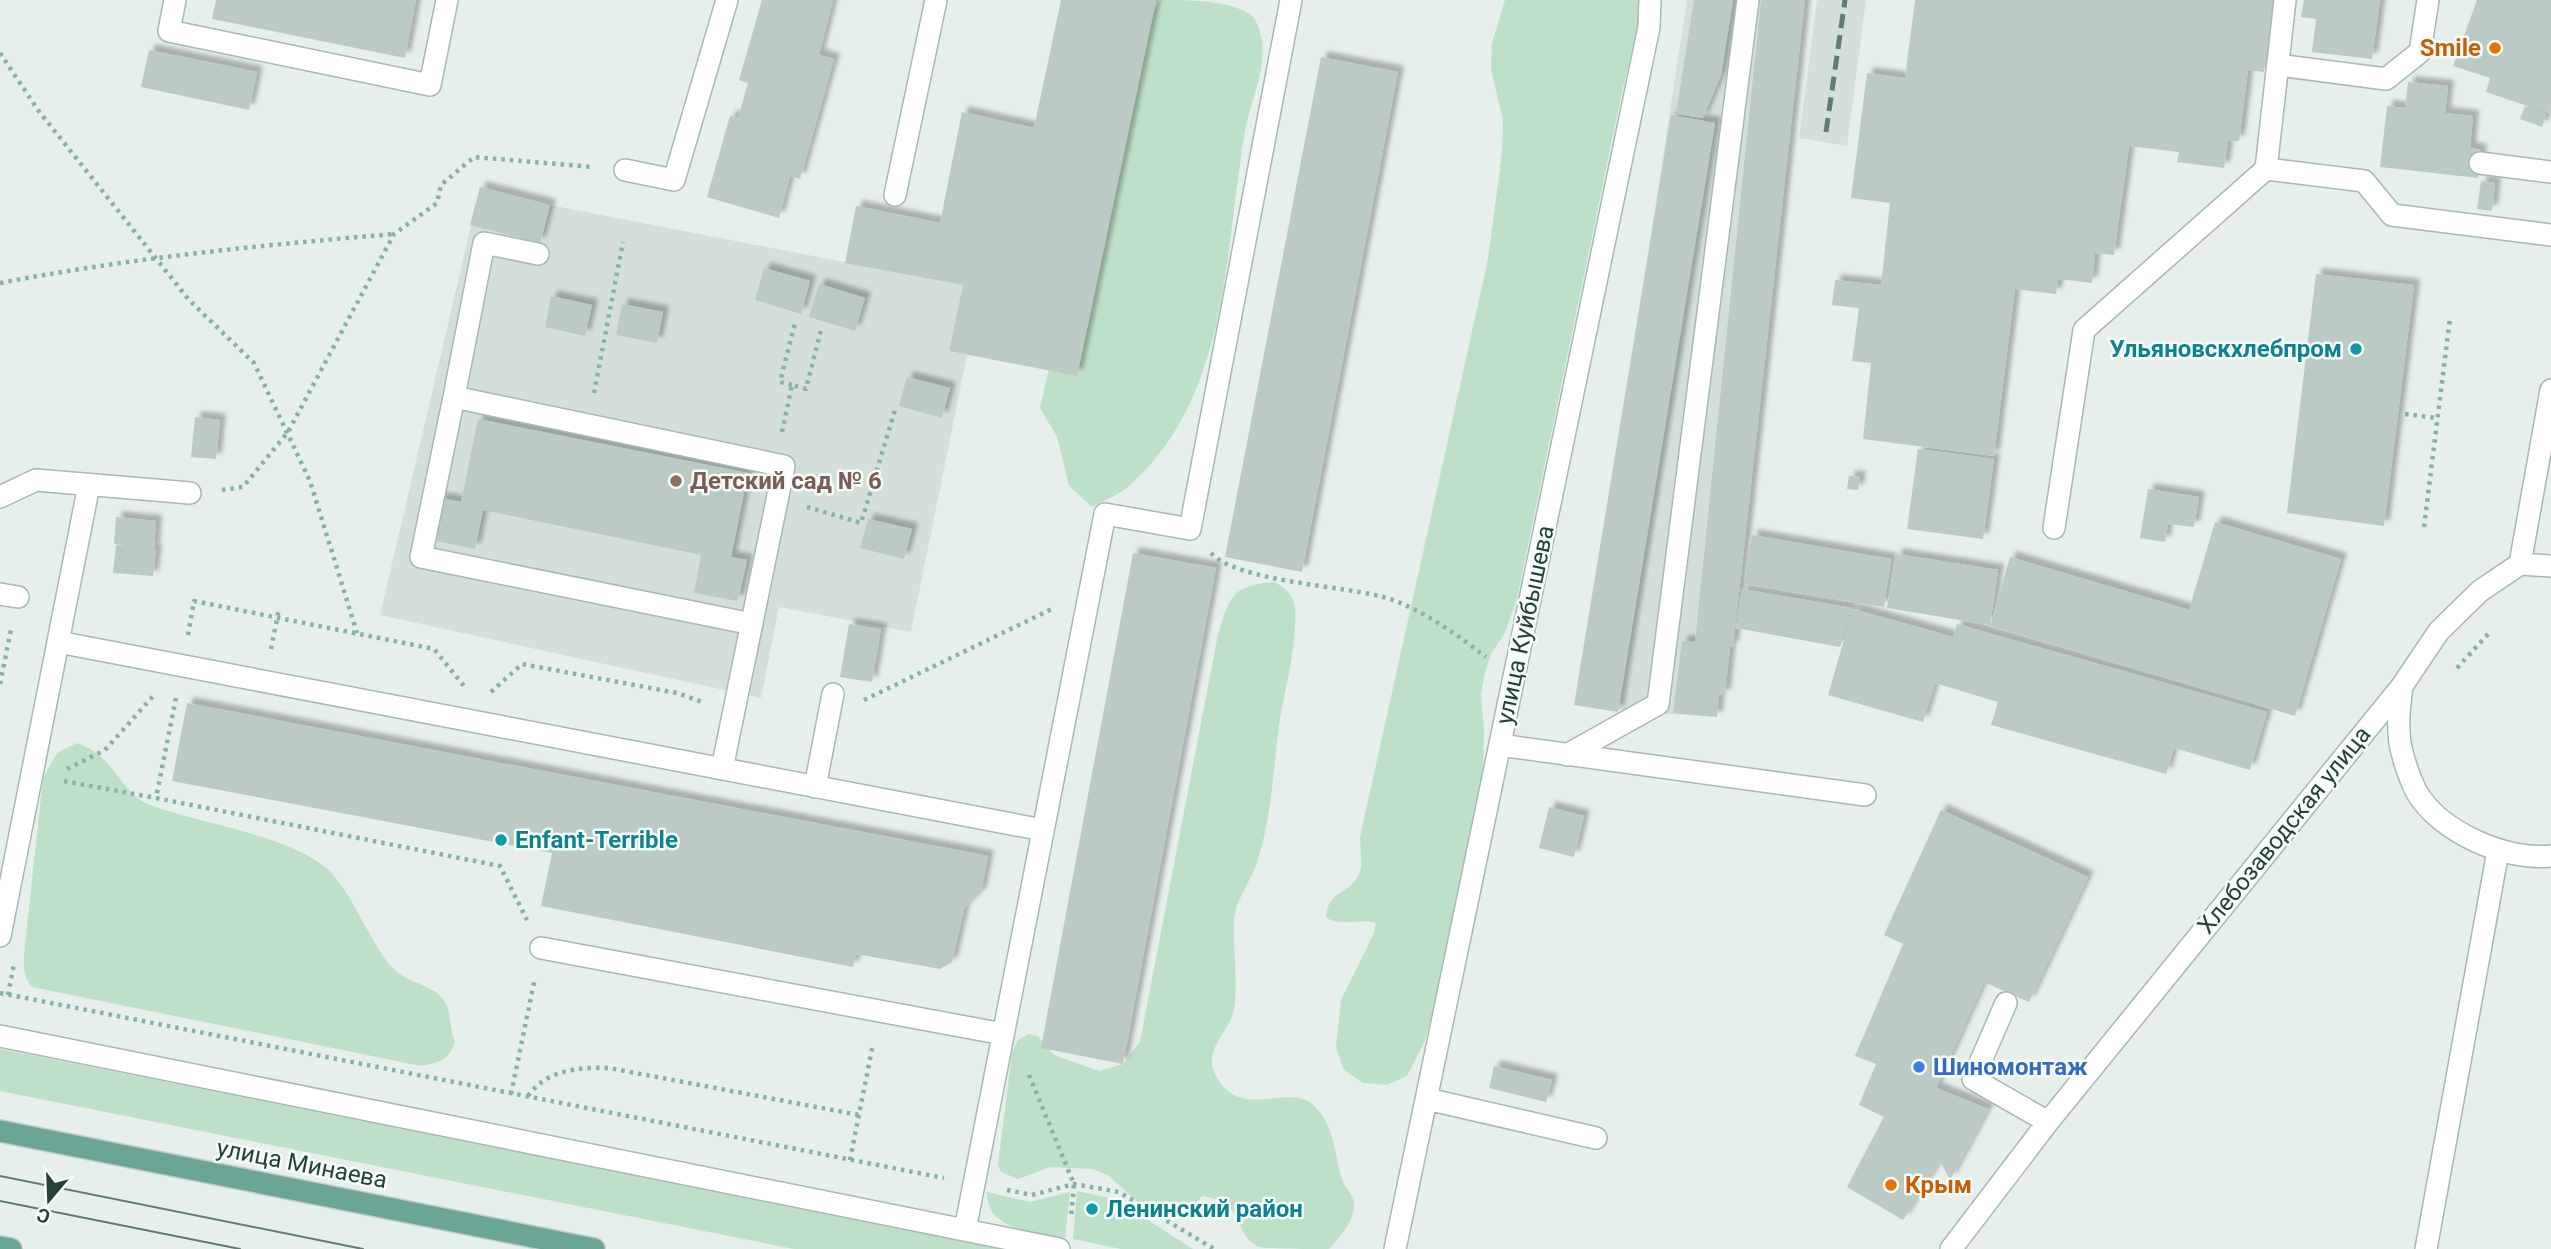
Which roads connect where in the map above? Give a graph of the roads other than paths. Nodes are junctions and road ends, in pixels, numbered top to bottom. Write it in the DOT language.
graph roads {
  1 [pos="175,0"];
  2 [pos="447,0"];
  3 [pos="727,0"];
  4 [pos="936,0"];
  5 [pos="1291,0"];
  6 [pos="1650,0"];
  7 [pos="1748,0"];
  8 [pos="2285,0"];
  9 [pos="2428,0"];
  10 [pos="2278,65"];
  11 [pos="2480,163"];
  12 [pos="2266,169"];
  13 [pos="625,170"];
  14 [pos="2551,172"];
  15 [pos="895,195"];
  16 [pos="2551,235"];
  17 [pos="538,254"];
  18 [pos="2551,390"];
  19 [pos="454,397"];
  20 [pos="89,485"];
  21 [pos="190,494"];
  22 [pos="0,497"];
  23 [pos="2054,528"];
  24 [pos="2520,565"];
  25 [pos="2551,566"];
  26 [pos="752,624"];
  27 [pos="58,642"];
  28 [pos="2402,686"];
  29 [pos="833,694"];
  30 [pos="1500,746"];
  31 [pos="1567,755"];
  32 [pos="722,769"];
  33 [pos="815,787"];
  34 [pos="1865,795"];
  35 [pos="1043,830"];
  36 [pos="2498,851"];
  37 [pos="2551,856"];
  38 [pos="0,936"];
  39 [pos="541,947"];
  40 [pos="2006,1003"];
  41 [pos="1003,1034"];
  42 [pos="0,1036"];
  43 [pos="1427,1099"];
  44 [pos="2048,1122"];
  45 [pos="0,1131"];
  46 [pos="1597,1138"];
  47 [pos="965,1230"];
  48 [pos="0,1247"];
  49 [pos="11,1249"];
  50 [pos="594,1249"];
  51 [pos="1059,1249"];
  52 [pos="1395,1249"];
  53 [pos="1951,1249"];
  54 [pos="2426,1249"];
  1 -- 2 [label="street"];
  3 -- 13 [label="street"];
  4 -- 15 [label="street"];
  5 -- 35 [label="street"];
  6 -- 30 [label="street, улица Куйбышева"];
  7 -- 31 [label="street"];
  8 -- 10 [label="street"];
  9 -- 10 [label="street"];
  10 -- 12 [label="street"];
  11 -- 14 [label="street"];
  12 -- 16 [label="street"];
  12 -- 23 [label="street"];
  17 -- 19 [label="street"];
  18 -- 24 [label="street"];
  19 -- 26 [label="street"];
  19 -- 26 [label="street"];
  20 -- 21 [label="street"];
  20 -- 22 [label="street"];
  20 -- 27 [label="street"];
  24 -- 25 [label="street"];
  24 -- 28 [label="street, Хлебозаводская улица"];
  26 -- 32 [label="street"];
  27 -- 32 [label="street"];
  27 -- 38 [label="street"];
  28 -- 36 [label="street"];
  28 -- 44 [label="street, Хлебозаводская улица"];
  29 -- 33 [label="street"];
  30 -- 31 [label="street"];
  30 -- 43 [label="street, улица Куйбышева"];
  31 -- 34 [label="street"];
  32 -- 33 [label="street"];
  33 -- 35 [label="street"];
  35 -- 41 [label="street"];
  36 -- 37 [label="street"];
  36 -- 54 [label="street"];
  39 -- 41 [label="street"];
  40 -- 44 [label="street"];
  41 -- 47 [label="street"];
  42 -- 47 [label="street"];
  43 -- 46 [label="street"];
  43 -- 52 [label="street, улица Куйбышева"];
  44 -- 53 [label="street, Хлебозаводская улица"];
  45 -- 50 [label="main road, улица Минаева"];
  47 -- 51 [label="street"];
  48 -- 49 [label="main road"];
}
